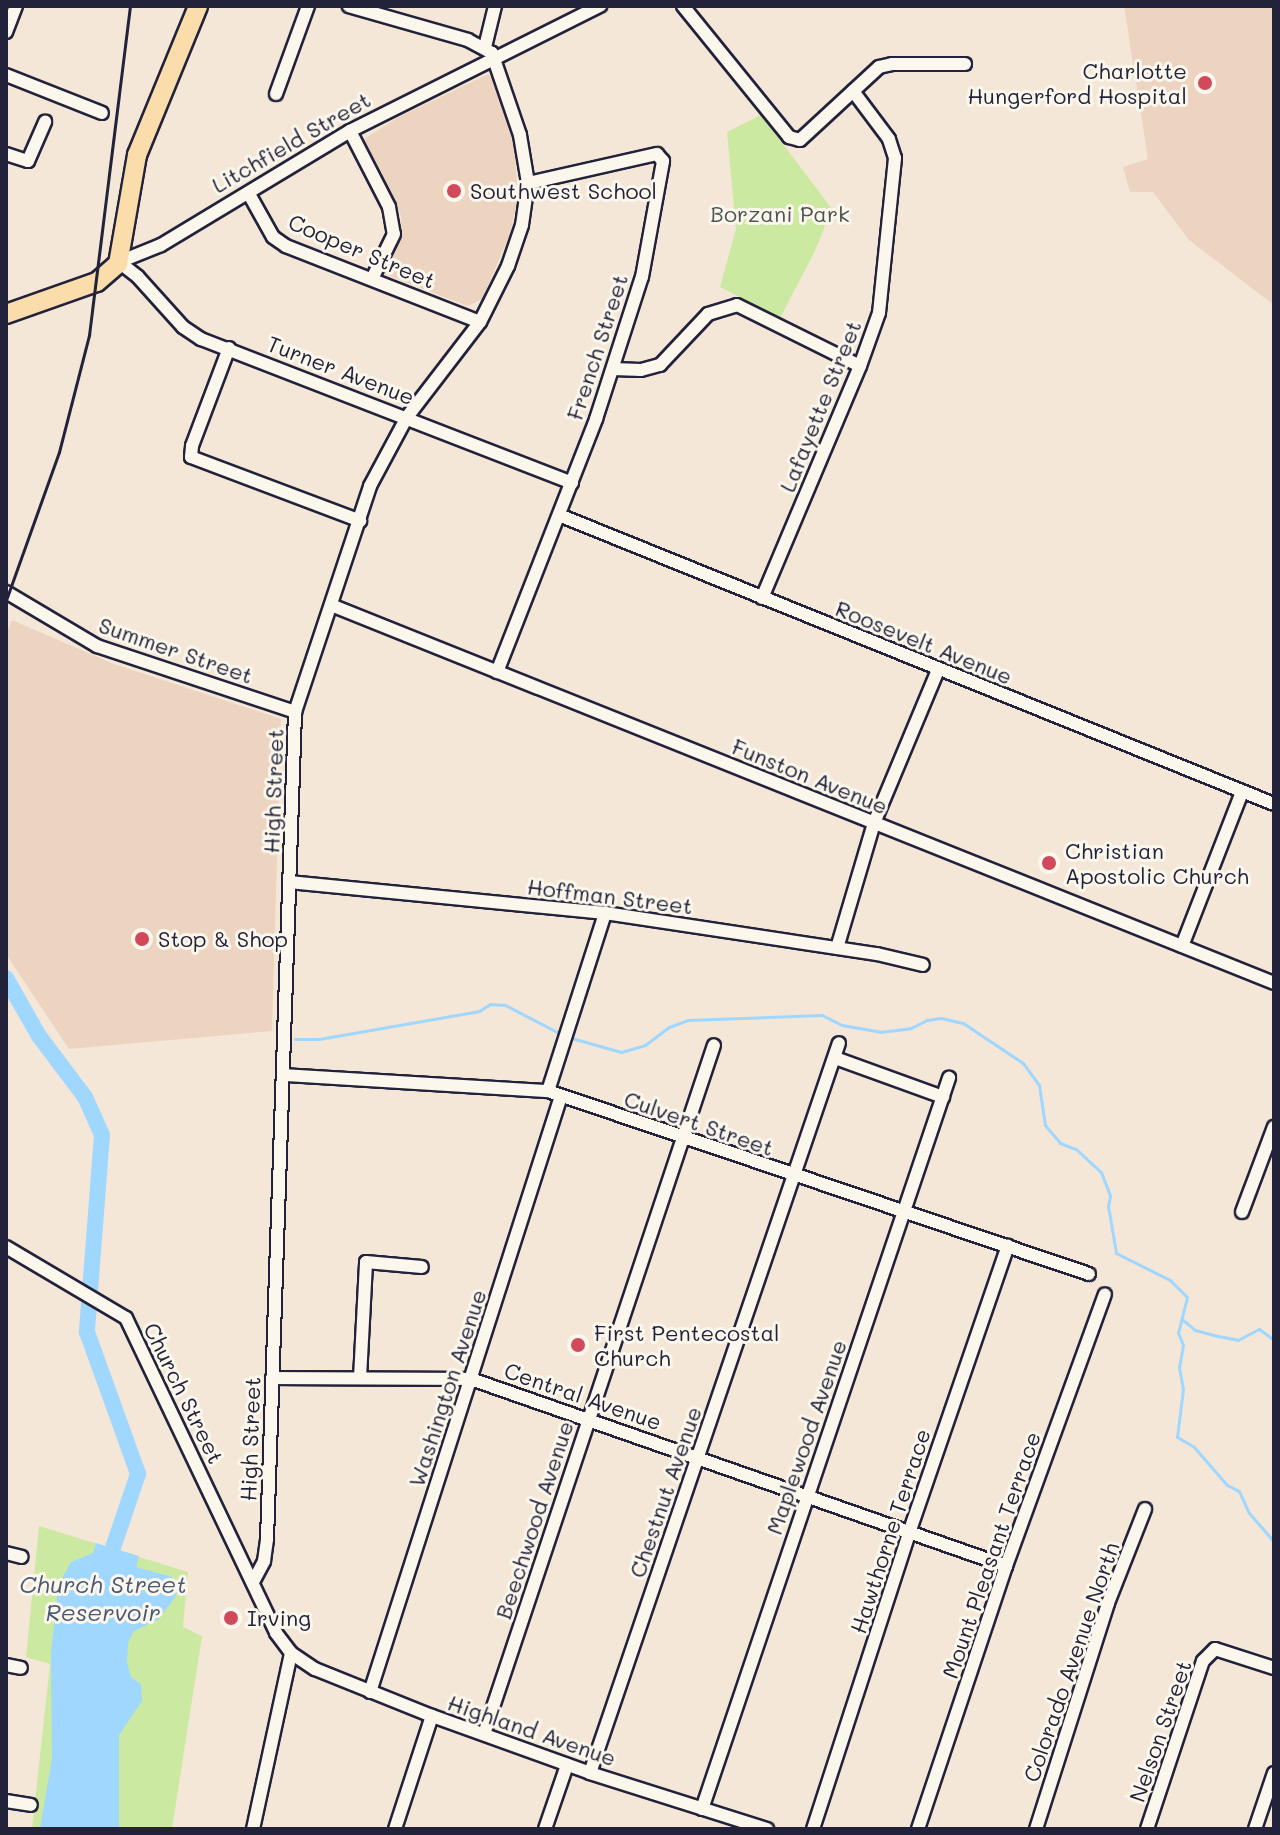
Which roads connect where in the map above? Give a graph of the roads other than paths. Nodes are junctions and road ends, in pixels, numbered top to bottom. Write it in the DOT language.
graph roads {
  1 [pos="16,6"];
  2 [pos="198,6"];
  3 [pos="308,6"];
  4 [pos="349,6"];
  5 [pos="495,6"];
  6 [pos="600,6"];
  7 [pos="683,6"];
  8 [pos="6,32"];
  9 [pos="485,47"];
  10 [pos="496,59"];
  11 [pos="965,64"];
  12 [pos="6,75"];
  13 [pos="853,91"];
  14 [pos="276,94"];
  15 [pos="102,113"];
  16 [pos="45,122"];
  17 [pos="350,131"];
  18 [pos="6,154"];
  19 [pos="528,183"];
  20 [pos="249,194"];
  21 [pos="119,262"];
  22 [pos="372,279"];
  23 [pos="6,314"];
  24 [pos="480,322"];
  25 [pos="229,348"];
  26 [pos="860,366"];
  27 [pos="613,369"];
  28 [pos="407,417"];
  29 [pos="572,483"];
  30 [pos="559,515"];
  31 [pos="360,521"];
  32 [pos="6,592"];
  33 [pos="762,598"];
  34 [pos="331,605"];
  35 [pos="938,670"];
  36 [pos="497,672"];
  37 [pos="295,712"];
  38 [pos="1242,792"];
  39 [pos="1274,804"];
  40 [pos="874,823"];
  41 [pos="289,882"];
  42 [pos="605,913"];
  43 [pos="1182,946"];
  44 [pos="837,948"];
  45 [pos="923,965"];
  46 [pos="1274,983"];
  47 [pos="839,1043"];
  48 [pos="714,1045"];
  49 [pos="835,1058"];
  50 [pos="284,1075"];
  51 [pos="949,1078"];
  52 [pos="548,1091"];
  53 [pos="561,1096"];
  54 [pos="943,1097"];
  55 [pos="1274,1127"];
  56 [pos="684,1139"];
  57 [pos="793,1176"];
  58 [pos="904,1212"];
  59 [pos="1242,1212"];
  60 [pos="1008,1246"];
  61 [pos="6,1247"];
  62 [pos="422,1267"];
  63 [pos="1089,1274"];
  64 [pos="1105,1294"];
  65 [pos="272,1378"];
  66 [pos="360,1378"];
  67 [pos="471,1379"];
  68 [pos="589,1418"];
  69 [pos="698,1458"];
  70 [pos="807,1498"];
  71 [pos="1145,1509"];
  72 [pos="909,1533"];
  73 [pos="6,1553"];
  74 [pos="22,1557"];
  75 [pos="1006,1566"];
  76 [pos="253,1582"];
  77 [pos="291,1653"];
  78 [pos="6,1665"];
  79 [pos="21,1668"];
  80 [pos="1274,1668"];
  81 [pos="370,1692"];
  82 [pos="432,1716"];
  83 [pos="484,1734"];
  84 [pos="567,1765"];
  85 [pos="590,1773"];
  86 [pos="1274,1773"];
  87 [pos="1270,1797"];
  88 [pos="8,1801"];
  89 [pos="31,1805"];
  90 [pos="702,1809"];
  91 [pos="6,1815"];
  92 [pos="724,1823"];
  93 [pos="253,1829"];
  94 [pos="395,1829"];
  95 [pos="545,1829"];
  96 [pos="767,1829"];
  97 [pos="813,1829"];
  98 [pos="918,1829"];
  99 [pos="1036,1829"];
  100 [pos="1147,1829"];
  101 [pos="1255,1829"];
  1 -- 8 [label="street"];
  2 -- 21 [label="highway"];
  3 -- 14 [label="street"];
  4 -- 9 [label="street"];
  5 -- 9 [label="street"];
  6 -- 10 [label="street, Litchfield Street"];
  7 -- 13 [label="street"];
  9 -- 10 [label="street"];
  10 -- 17 [label="street, Litchfield Street"];
  10 -- 19 [label="street, High Street"];
  11 -- 13 [label="street"];
  12 -- 15 [label="street"];
  13 -- 26 [label="street, Lafayette Street"];
  16 -- 18 [label="street"];
  17 -- 20 [label="street, Litchfield Street"];
  17 -- 22 [label="street"];
  19 -- 24 [label="street, High Street"];
  19 -- 27 [label="street, French Street"];
  20 -- 21 [label="street, Litchfield Street"];
  20 -- 22 [label="street, Cooper Street"];
  21 -- 23 [label="highway, Litchfield Street"];
  21 -- 25 [label="street, Turner Avenue"];
  22 -- 24 [label="street, Cooper Street"];
  24 -- 28 [label="street, High Street"];
  25 -- 28 [label="street, Turner Avenue"];
  25 -- 31 [label="street"];
  26 -- 27 [label="street"];
  26 -- 33 [label="street, Lafayette Street"];
  27 -- 29 [label="street, French Street"];
  28 -- 29 [label="street, Turner Avenue"];
  28 -- 31 [label="street, High Street"];
  29 -- 30 [label="street, French Street"];
  30 -- 33 [label="street, Roosevelt Avenue"];
  30 -- 36 [label="street, French Street"];
  31 -- 34 [label="street, High Street"];
  32 -- 37 [label="street, Summer Street"];
  33 -- 35 [label="street, Roosevelt Avenue"];
  34 -- 36 [label="street, Funston Avenue"];
  34 -- 37 [label="street, High Street"];
  35 -- 38 [label="street, Roosevelt Avenue"];
  35 -- 40 [label="street"];
  36 -- 40 [label="street, Funston Avenue"];
  37 -- 41 [label="street, High Street"];
  38 -- 39 [label="street, Roosevelt Avenue"];
  38 -- 43 [label="street"];
  40 -- 43 [label="street, Funston Avenue"];
  40 -- 44 [label="street"];
  41 -- 42 [label="street, Hoffman Street"];
  41 -- 50 [label="street, High Street"];
  42 -- 44 [label="street, Hoffman Street"];
  42 -- 52 [label="street"];
  43 -- 46 [label="street, Funston Avenue"];
  44 -- 45 [label="street, Hoffman Street"];
  47 -- 49 [label="street, Chestnut Avenue"];
  48 -- 56 [label="street, Beechwood Avenue"];
  49 -- 54 [label="street"];
  49 -- 57 [label="street, Chestnut Avenue"];
  50 -- 52 [label="street, Culvert Street"];
  50 -- 65 [label="street, High Street"];
  51 -- 54 [label="street, Maplewood Avenue"];
  52 -- 53 [label="street, Culvert Street"];
  53 -- 56 [label="street, Culvert Street"];
  53 -- 67 [label="street, Washington Avenue"];
  54 -- 58 [label="street, Maplewood Avenue"];
  55 -- 59 [label="street"];
  56 -- 57 [label="street, Culvert Street"];
  56 -- 68 [label="street, Beechwood Avenue"];
  57 -- 58 [label="street, Culvert Street"];
  57 -- 69 [label="street, Chestnut Avenue"];
  58 -- 60 [label="street, Culvert Street"];
  58 -- 70 [label="street, Maplewood Avenue"];
  60 -- 63 [label="street, Culvert Street"];
  60 -- 72 [label="street, Hawthorne Terrace"];
  61 -- 76 [label="street, Church Street"];
  62 -- 66 [label="street"];
  64 -- 75 [label="street, Mount Pleasant Terrace"];
  65 -- 66 [label="street, Central Avenue"];
  65 -- 76 [label="street, High Street"];
  66 -- 67 [label="street, Central Avenue"];
  67 -- 68 [label="street, Central Avenue"];
  67 -- 81 [label="street, Washington Avenue"];
  68 -- 69 [label="street, Central Avenue"];
  68 -- 83 [label="street, Beechwood Avenue"];
  69 -- 70 [label="street, Central Avenue"];
  69 -- 85 [label="street, Chestnut Avenue"];
  70 -- 72 [label="street, Central Avenue"];
  70 -- 90 [label="street, Maplewood Avenue"];
  71 -- 99 [label="street, Colorado Avenue North"];
  72 -- 75 [label="street, Central Avenue"];
  72 -- 97 [label="street, Hawthorne Terrace"];
  73 -- 74 [label="street"];
  75 -- 98 [label="street, Mount Pleasant Terrace"];
  76 -- 77 [label="street, Church Street"];
  77 -- 81 [label="street, Highland Avenue"];
  77 -- 93 [label="street"];
  78 -- 79 [label="street"];
  80 -- 100 [label="street, Nelson Street"];
  81 -- 82 [label="street, Highland Avenue"];
  82 -- 83 [label="street, Highland Avenue"];
  82 -- 94 [label="street"];
  83 -- 84 [label="street, Highland Avenue"];
  84 -- 85 [label="street, Highland Avenue"];
  84 -- 95 [label="street"];
  85 -- 90 [label="street, Highland Avenue"];
  86 -- 87 [label="street"];
  87 -- 101 [label="street"];
  88 -- 89 [label="street"];
  88 -- 91 [label="street"];
  90 -- 92 [label="street, Highland Avenue"];
  92 -- 96 [label="street, Highland Avenue"];
}
